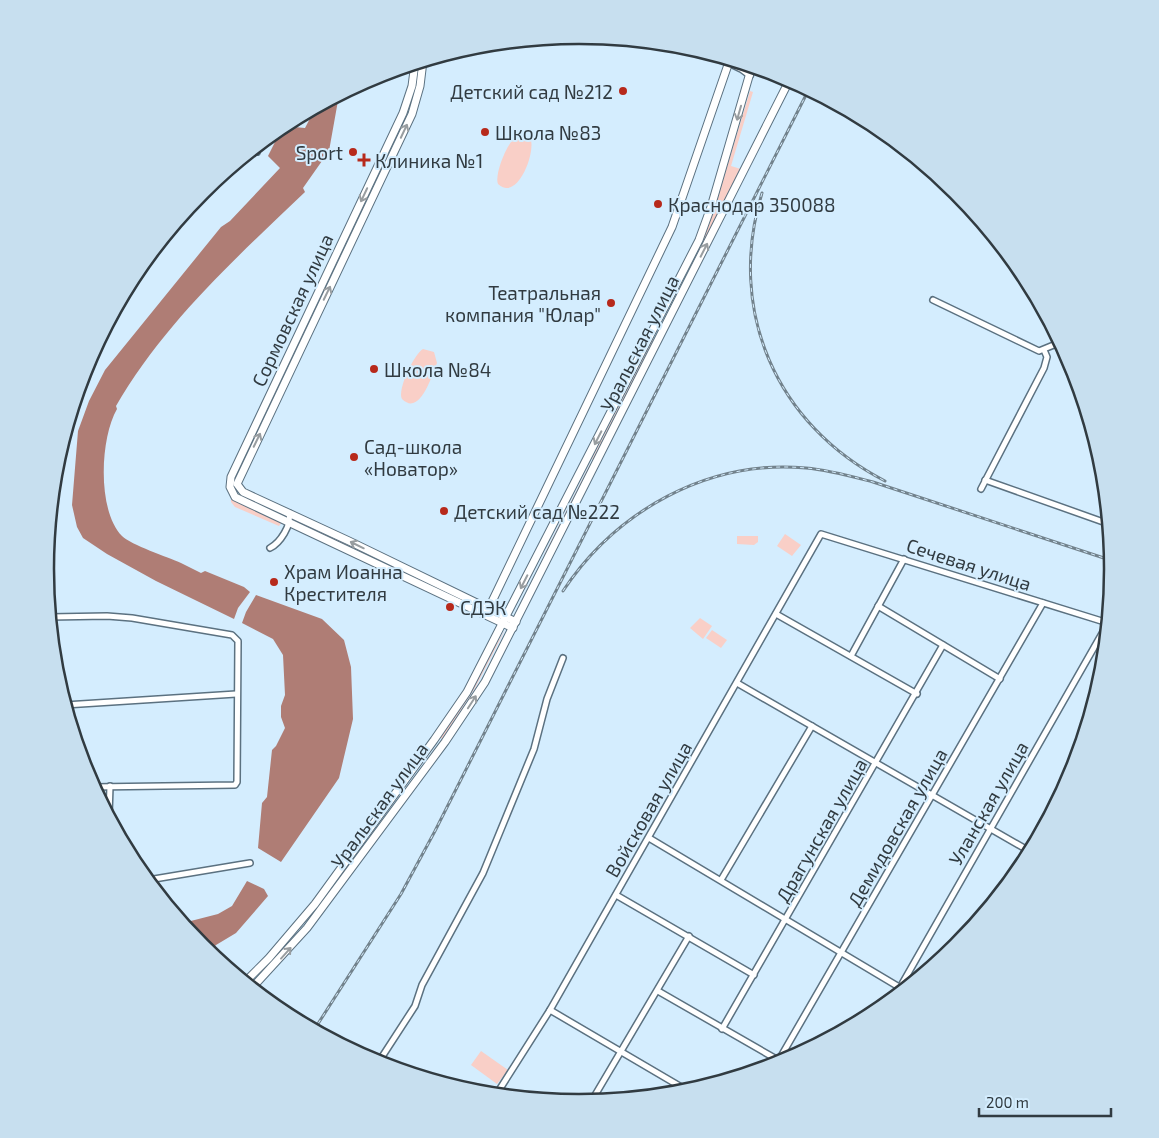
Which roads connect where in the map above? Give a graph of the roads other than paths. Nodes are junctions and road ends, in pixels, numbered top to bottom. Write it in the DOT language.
graph roads {
  1 [pos="727,66"];
  2 [pos="422,69"];
  3 [pos="415,71"];
  4 [pos="743,71"];
  5 [pos="750,75"];
  6 [pos="786,86"];
  7 [pos="385,151"];
  8 [pos="393,155"];
  9 [pos="687,264"];
  10 [pos="695,268"];
  11 [pos="933,300"];
  12 [pos="309,322"];
  13 [pos="1055,345"];
  14 [pos="1044,350"];
  15 [pos="985,480"];
  16 [pos="233,484"];
  17 [pos="981,489"];
  18 [pos="289,513"];
  19 [pos="298,517"];
  20 [pos="1102,522"];
  21 [pos="292,524"];
  22 [pos="821,534"];
  23 [pos="270,548"];
  24 [pos="904,559"];
  25 [pos="1043,603"];
  26 [pos="878,606"];
  27 [pos="489,609"];
  28 [pos="776,614"];
  29 [pos="57,617"];
  30 [pos="505,620"];
  31 [pos="1102,622"];
  32 [pos="515,625"];
  33 [pos="1100,638"];
  34 [pos="943,646"];
  35 [pos="851,656"];
  36 [pos="563,658"];
  37 [pos="1000,678"];
  38 [pos="737,683"];
  39 [pos="236,694"];
  40 [pos="917,694"];
  41 [pos="72,705"];
  42 [pos="812,726"];
  43 [pos="437,737"];
  44 [pos="445,742"];
  45 [pos="876,763"];
  46 [pos="110,786"];
  47 [pos="101,787"];
  48 [pos="933,795"];
  49 [pos="109,804"];
  50 [pos="991,829"];
  51 [pos="649,838"];
  52 [pos="1024,848"];
  53 [pos="250,863"];
  54 [pos="156,879"];
  55 [pos="721,880"];
  56 [pos="616,895"];
  57 [pos="787,918"];
  58 [pos="689,936"];
  59 [pos="843,951"];
  60 [pos="754,974"];
  61 [pos="250,977"];
  62 [pos="908,979"];
  63 [pos="256,983"];
  64 [pos="898,987"];
  65 [pos="658,991"];
  66 [pos="550,1010"];
  67 [pos="722,1029"];
  68 [pos="783,1053"];
  69 [pos="621,1054"];
  70 [pos="383,1056"];
  71 [pos="769,1058"];
  72 [pos="676,1085"];
  73 [pos="500,1088"];
  74 [pos="596,1094"];
  1 -- 27 [label="main road, Уральская улица"];
  8 -- 2 [label="main road, Сормовская улица, one-way"];
  3 -- 7 [label="main road, Сормовская улица"];
  4 -- 5 [label="street"];
  5 -- 9 [label="main road, Уральская улица, one-way"];
  10 -- 6 [label="main road, Уральская улица, one-way"];
  7 -- 8 [label="main road"];
  7 -- 12 [label="main road, Сормовская улица, one-way"];
  12 -- 8 [label="main road, Сормовская улица, one-way"];
  9 -- 10 [label="main road"];
  9 -- 30 [label="main road, Уральская улица, one-way"];
  10 -- 32 [label="main road, Уральская улица"];
  11 -- 14 [label="street"];
  12 -- 16 [label="main road, Сормовская улица"];
  13 -- 14 [label="street"];
  14 -- 15 [label="street"];
  15 -- 17 [label="street"];
  15 -- 20 [label="street"];
  16 -- 18 [label="main road"];
  16 -- 21 [label="main road"];
  18 -- 19 [label="main road"];
  18 -- 21 [label="street"];
  19 -- 21 [label="street"];
  27 -- 19 [label="main road, one-way"];
  21 -- 23 [label="street"];
  21 -- 27 [label="main road"];
  22 -- 24 [label="street, Сечевая улица"];
  22 -- 28 [label="street, Войсковая улица"];
  24 -- 25 [label="street, Сечевая улица"];
  24 -- 26 [label="street"];
  25 -- 31 [label="street, Сечевая улица"];
  25 -- 37 [label="street, Демидовская улица"];
  26 -- 34 [label="street"];
  26 -- 35 [label="street"];
  27 -- 30 [label="main road"];
  27 -- 30 [label="main road"];
  28 -- 35 [label="street"];
  28 -- 38 [label="street, Войсковая улица"];
  29 -- 39 [label="street"];
  30 -- 32 [label="main road"];
  30 -- 43 [label="main road, Уральская улица"];
  44 -- 32 [label="main road, Уральская улица, one-way"];
  33 -- 50 [label="street, Уланская улица"];
  34 -- 37 [label="street"];
  34 -- 40 [label="street, Драгунская улица"];
  35 -- 40 [label="street"];
  36 -- 70 [label="street"];
  37 -- 48 [label="street, Демидовская улица"];
  38 -- 42 [label="street"];
  38 -- 51 [label="street, Войсковая улица"];
  39 -- 41 [label="street"];
  39 -- 46 [label="street"];
  40 -- 45 [label="street, Драгунская улица"];
  42 -- 45 [label="street"];
  42 -- 55 [label="street"];
  43 -- 44 [label="street"];
  43 -- 61 [label="main road, Уральская улица"];
  63 -- 44 [label="main road, Уральская улица, one-way"];
  45 -- 48 [label="street"];
  45 -- 57 [label="street, Драгунская улица"];
  46 -- 47 [label="street"];
  46 -- 49 [label="street"];
  48 -- 50 [label="street"];
  48 -- 59 [label="street, Демидовская улица"];
  50 -- 52 [label="street"];
  50 -- 62 [label="street, Уланская улица"];
  51 -- 55 [label="street"];
  51 -- 56 [label="street, Войсковая улица"];
  53 -- 54 [label="street"];
  55 -- 57 [label="street"];
  56 -- 58 [label="street"];
  56 -- 66 [label="street, Войсковая улица"];
  57 -- 59 [label="street"];
  57 -- 60 [label="street, Драгунская улица"];
  58 -- 60 [label="street"];
  58 -- 65 [label="street"];
  59 -- 64 [label="street"];
  59 -- 68 [label="street, Демидовская улица"];
  60 -- 67 [label="street, Драгунская улица"];
  65 -- 67 [label="street"];
  65 -- 69 [label="street"];
  66 -- 69 [label="street"];
  66 -- 73 [label="street, Войсковая улица"];
  67 -- 71 [label="street"];
  69 -- 72 [label="street"];
  69 -- 74 [label="street"];
}
